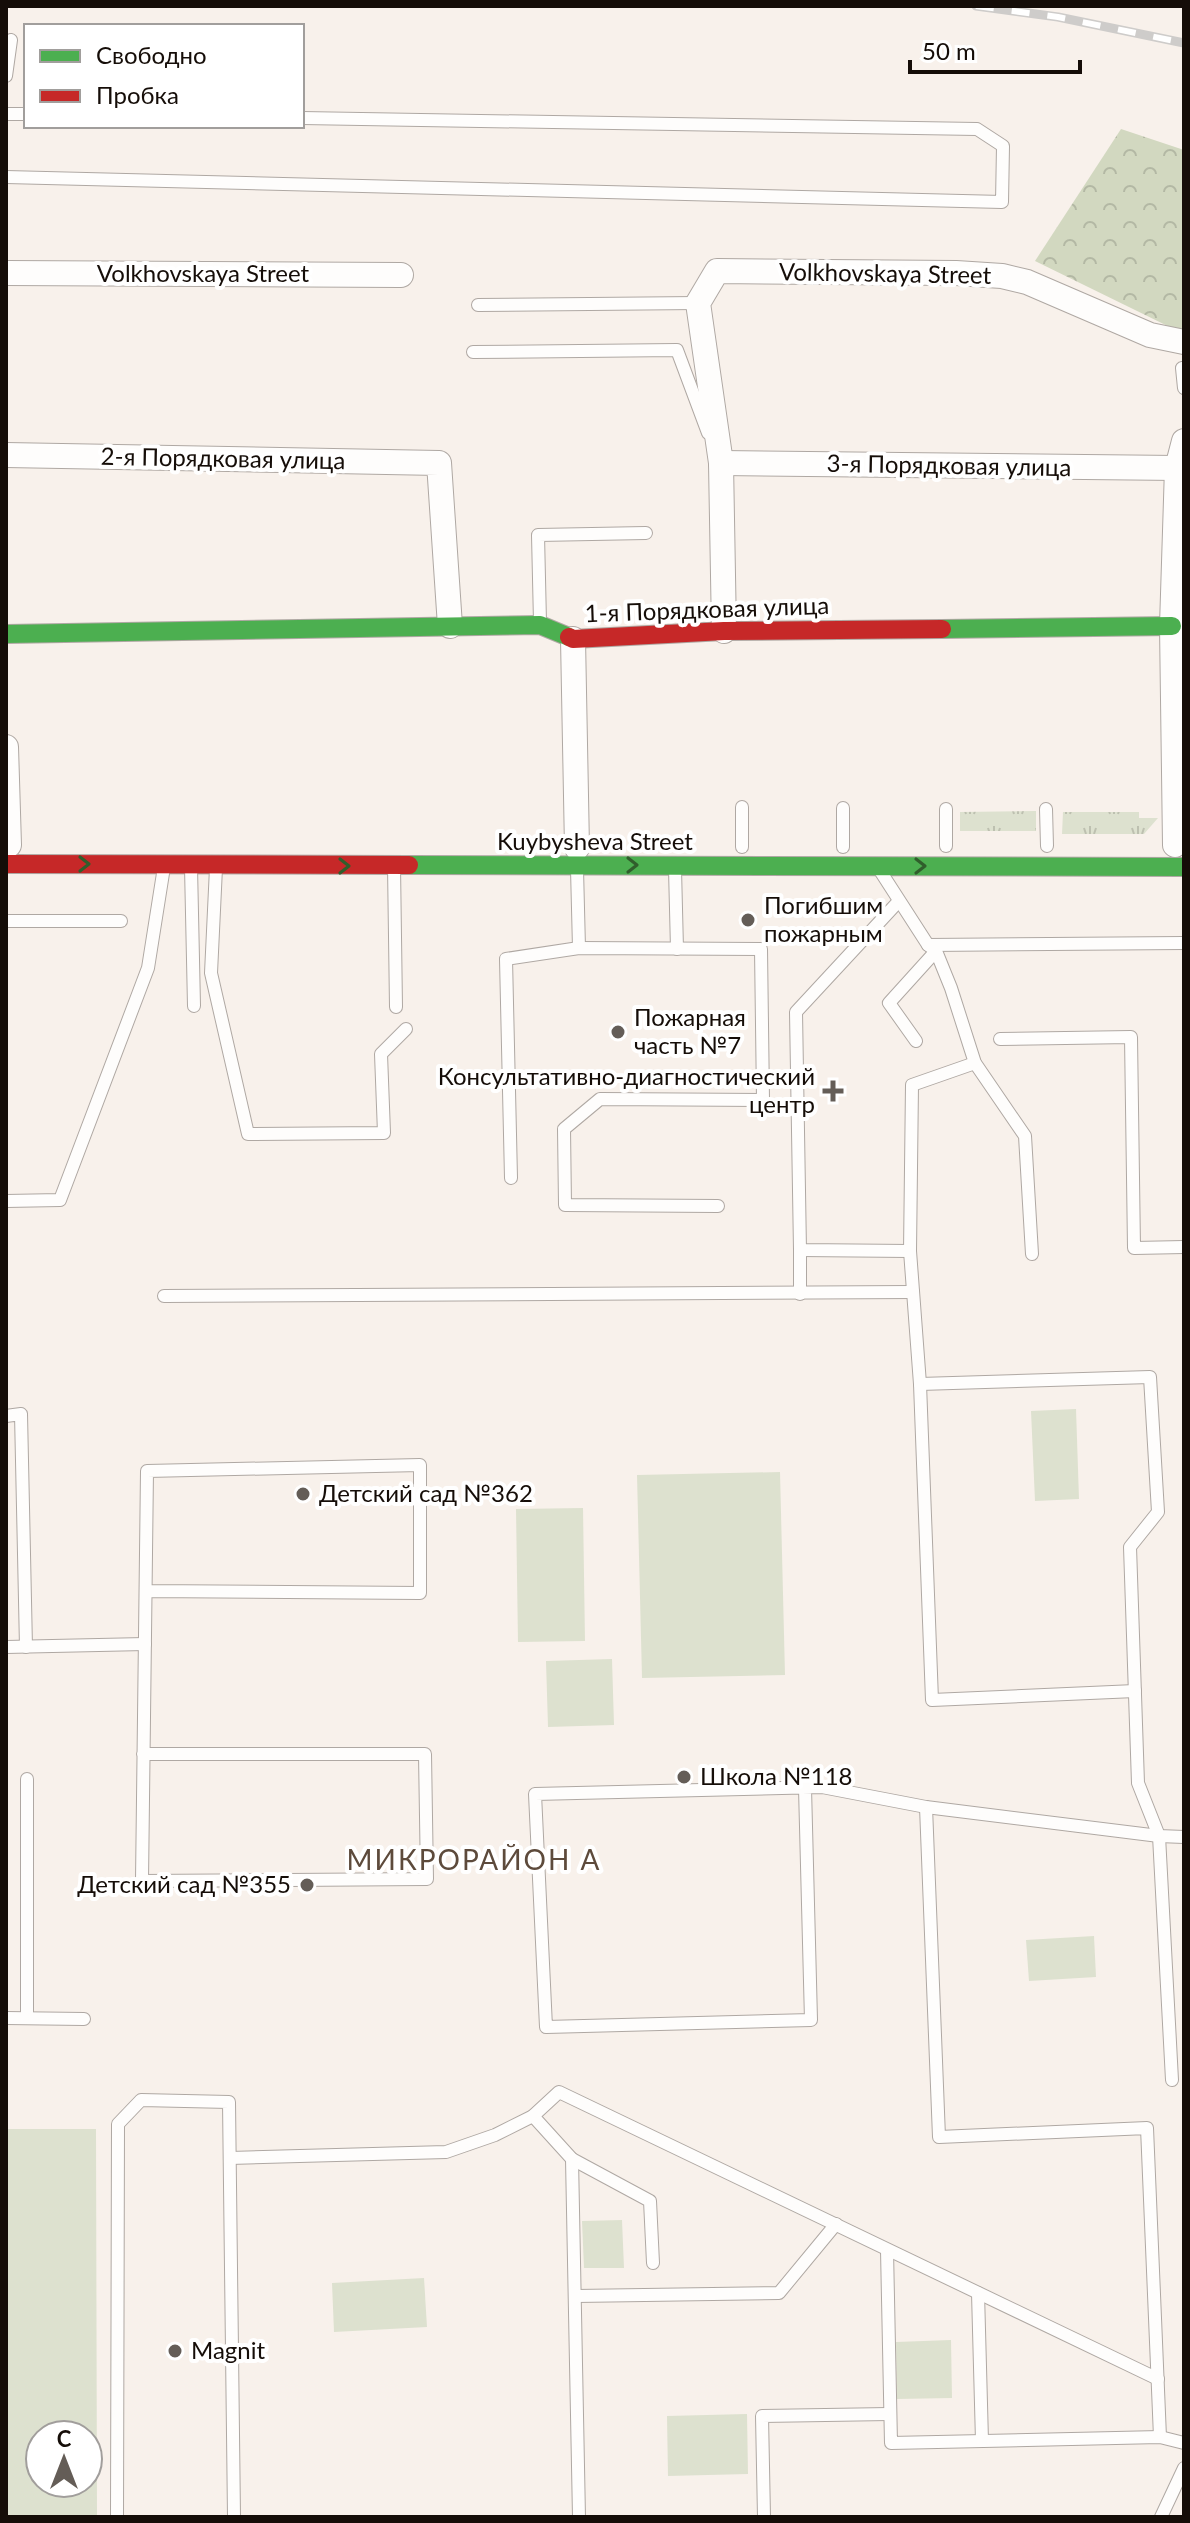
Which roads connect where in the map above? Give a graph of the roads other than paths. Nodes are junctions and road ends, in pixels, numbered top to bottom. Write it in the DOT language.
graph roads {
  1 [pos="11,40"];
  2 [pos="6,76"];
  3 [pos="304,118"];
  4 [pos="6,177"];
  5 [pos="6,273"];
  6 [pos="401,275"];
  7 [pos="698,303"];
  8 [pos="478,305"];
  9 [pos="1184,342"];
  10 [pos="473,352"];
  11 [pos="1182,368"];
  12 [pos="1184,388"];
  13 [pos="1184,441"];
  14 [pos="6,455"];
  15 [pos="721,463"];
  16 [pos="1177,468"];
  17 [pos="646,533"];
  18 [pos="540,625"];
  19 [pos="450,626"];
  20 [pos="1172,626"];
  21 [pos="724,631"];
  22 [pos="6,634"];
  23 [pos="573,639"];
  24 [pos="6,747"];
  25 [pos="742,807"];
  26 [pos="843,808"];
  27 [pos="946,809"];
  28 [pos="1046,809"];
  29 [pos="946,846"];
  30 [pos="1047,846"];
  31 [pos="309,847"];
  32 [pos="742,847"];
  33 [pos="843,847"];
  34 [pos="666,848"];
  35 [pos="1176,850"];
  36 [pos="11,853"];
  37 [pos="577,857"];
  38 [pos="165,864"];
  39 [pos="191,864"];
  40 [pos="216,865"];
  41 [pos="675,865"];
  42 [pos="394,866"];
  43 [pos="877,866"];
  44 [pos="898,902"];
  45 [pos="6,921"];
  46 [pos="121,921"];
  47 [pos="1184,943"];
  48 [pos="579,948"];
  49 [pos="932,948"];
  50 [pos="677,949"];
  51 [pos="194,1006"];
  52 [pos="396,1007"];
  53 [pos="406,1029"];
  54 [pos="1000,1039"];
  55 [pos="916,1041"];
  56 [pos="975,1063"];
  57 [pos="511,1178"];
  58 [pos="6,1201"];
  59 [pos="718,1206"];
  60 [pos="1184,1247"];
  61 [pos="800,1250"];
  62 [pos="910,1251"];
  63 [pos="1032,1254"];
  64 [pos="913,1292"];
  65 [pos="800,1294"];
  66 [pos="164,1296"];
  67 [pos="920,1384"];
  68 [pos="6,1416"];
  69 [pos="146,1591"];
  70 [pos="145,1644"];
  71 [pos="6,1647"];
  72 [pos="26,1647"];
  73 [pos="1135,1691"];
  74 [pos="143,1754"];
  75 [pos="27,1779"];
  76 [pos="805,1788"];
  77 [pos="926,1807"];
  78 [pos="1159,1836"];
  79 [pos="1184,1837"];
  80 [pos="6,2018"];
  81 [pos="27,2018"];
  82 [pos="84,2019"];
  83 [pos="1172,2080"];
  84 [pos="533,2116"];
  85 [pos="230,2158"];
  86 [pos="572,2159"];
  87 [pos="836,2224"];
  88 [pos="887,2250"];
  89 [pos="653,2263"];
  90 [pos="978,2293"];
  91 [pos="576,2296"];
  92 [pos="1158,2379"];
  93 [pos="889,2414"];
  94 [pos="1160,2437"];
  95 [pos="982,2441"];
  96 [pos="1184,2443"];
  97 [pos="1184,2468"];
  98 [pos="117,2517"];
  99 [pos="234,2517"];
  100 [pos="579,2517"];
  101 [pos="764,2517"];
  102 [pos="1161,2517"];
  1 -- 2 [label="lane"];
  3 -- 4 [label="lane"];
  5 -- 6 [label="street, Volkhovskaya Street"];
  7 -- 8 [label="lane"];
  7 -- 9 [label="street, Volkhovskaya Street"];
  7 -- 15 [label="street"];
  10 -- 15 [label="lane"];
  11 -- 12 [label="lane"];
  13 -- 16 [label="street"];
  14 -- 19 [label="street, 2-я Порядковая улица"];
  15 -- 16 [label="street, 3-я Порядковая улица"];
  15 -- 21 [label="street"];
  16 -- 20 [label="street"];
  17 -- 18 [label="lane"];
  18 -- 19 [label="main road, 1-я Порядковая улица"];
  18 -- 23 [label="main road, 1-я Порядковая улица"];
  19 -- 22 [label="main road, 1-я Порядковая улица"];
  20 -- 21 [label="main road, 1-я Порядковая улица"];
  20 -- 35 [label="street"];
  21 -- 23 [label="main road, 1-я Порядковая улица"];
  23 -- 37 [label="street"];
  24 -- 36 [label="street"];
  25 -- 32 [label="lane"];
  26 -- 33 [label="lane"];
  27 -- 29 [label="lane"];
  28 -- 30 [label="lane"];
  31 -- 37 [label="main road, Kuybysheva Street"];
  34 -- 37 [label="main road, Kuybysheva Street"];
  43 -- 35 [label="main road, Kuybysheva Street, one-way"];
  36 -- 38 [label="main road, Kuybysheva Street, one-way"];
  37 -- 41 [label="main road, Kuybysheva Street, one-way"];
  37 -- 42 [label="main road, Kuybysheva Street"];
  37 -- 48 [label="lane"];
  38 -- 39 [label="main road, Kuybysheva Street"];
  38 -- 58 [label="lane"];
  39 -- 40 [label="main road, Kuybysheva Street"];
  39 -- 51 [label="lane"];
  40 -- 42 [label="main road, Kuybysheva Street, one-way"];
  40 -- 53 [label="lane"];
  41 -- 43 [label="main road, Kuybysheva Street"];
  41 -- 50 [label="lane"];
  42 -- 52 [label="lane"];
  43 -- 44 [label="lane"];
  44 -- 49 [label="lane"];
  44 -- 61 [label="lane"];
  45 -- 46 [label="lane"];
  47 -- 49 [label="lane"];
  48 -- 50 [label="lane"];
  48 -- 57 [label="lane"];
  49 -- 55 [label="lane"];
  49 -- 56 [label="lane"];
  50 -- 59 [label="lane"];
  54 -- 60 [label="lane"];
  56 -- 62 [label="lane"];
  56 -- 63 [label="lane"];
  61 -- 62 [label="lane"];
  61 -- 65 [label="lane"];
  62 -- 64 [label="lane"];
  64 -- 65 [label="lane"];
  64 -- 67 [label="lane"];
  65 -- 66 [label="lane"];
  67 -- 73 [label="lane"];
  67 -- 73 [label="lane"];
  68 -- 72 [label="lane"];
  69 -- 69 [label="lane"];
  69 -- 70 [label="lane"];
  70 -- 72 [label="lane"];
  70 -- 74 [label="lane"];
  71 -- 72 [label="lane"];
  73 -- 78 [label="lane"];
  74 -- 74 [label="lane"];
  75 -- 81 [label="lane"];
  76 -- 76 [label="lane"];
  76 -- 77 [label="lane"];
  77 -- 78 [label="lane"];
  77 -- 92 [label="lane"];
  78 -- 79 [label="lane"];
  78 -- 83 [label="lane"];
  80 -- 81 [label="lane"];
  81 -- 82 [label="lane"];
  84 -- 85 [label="lane"];
  84 -- 86 [label="lane"];
  84 -- 87 [label="lane"];
  85 -- 98 [label="lane"];
  85 -- 99 [label="lane"];
  86 -- 89 [label="lane"];
  86 -- 91 [label="lane"];
  87 -- 88 [label="lane"];
  87 -- 91 [label="lane"];
  88 -- 90 [label="lane"];
  88 -- 93 [label="lane"];
  90 -- 92 [label="lane"];
  90 -- 95 [label="lane"];
  91 -- 100 [label="lane"];
  92 -- 94 [label="lane"];
  93 -- 95 [label="lane"];
  93 -- 101 [label="lane"];
  94 -- 95 [label="lane"];
  94 -- 96 [label="lane"];
  97 -- 102 [label="lane"];
}
